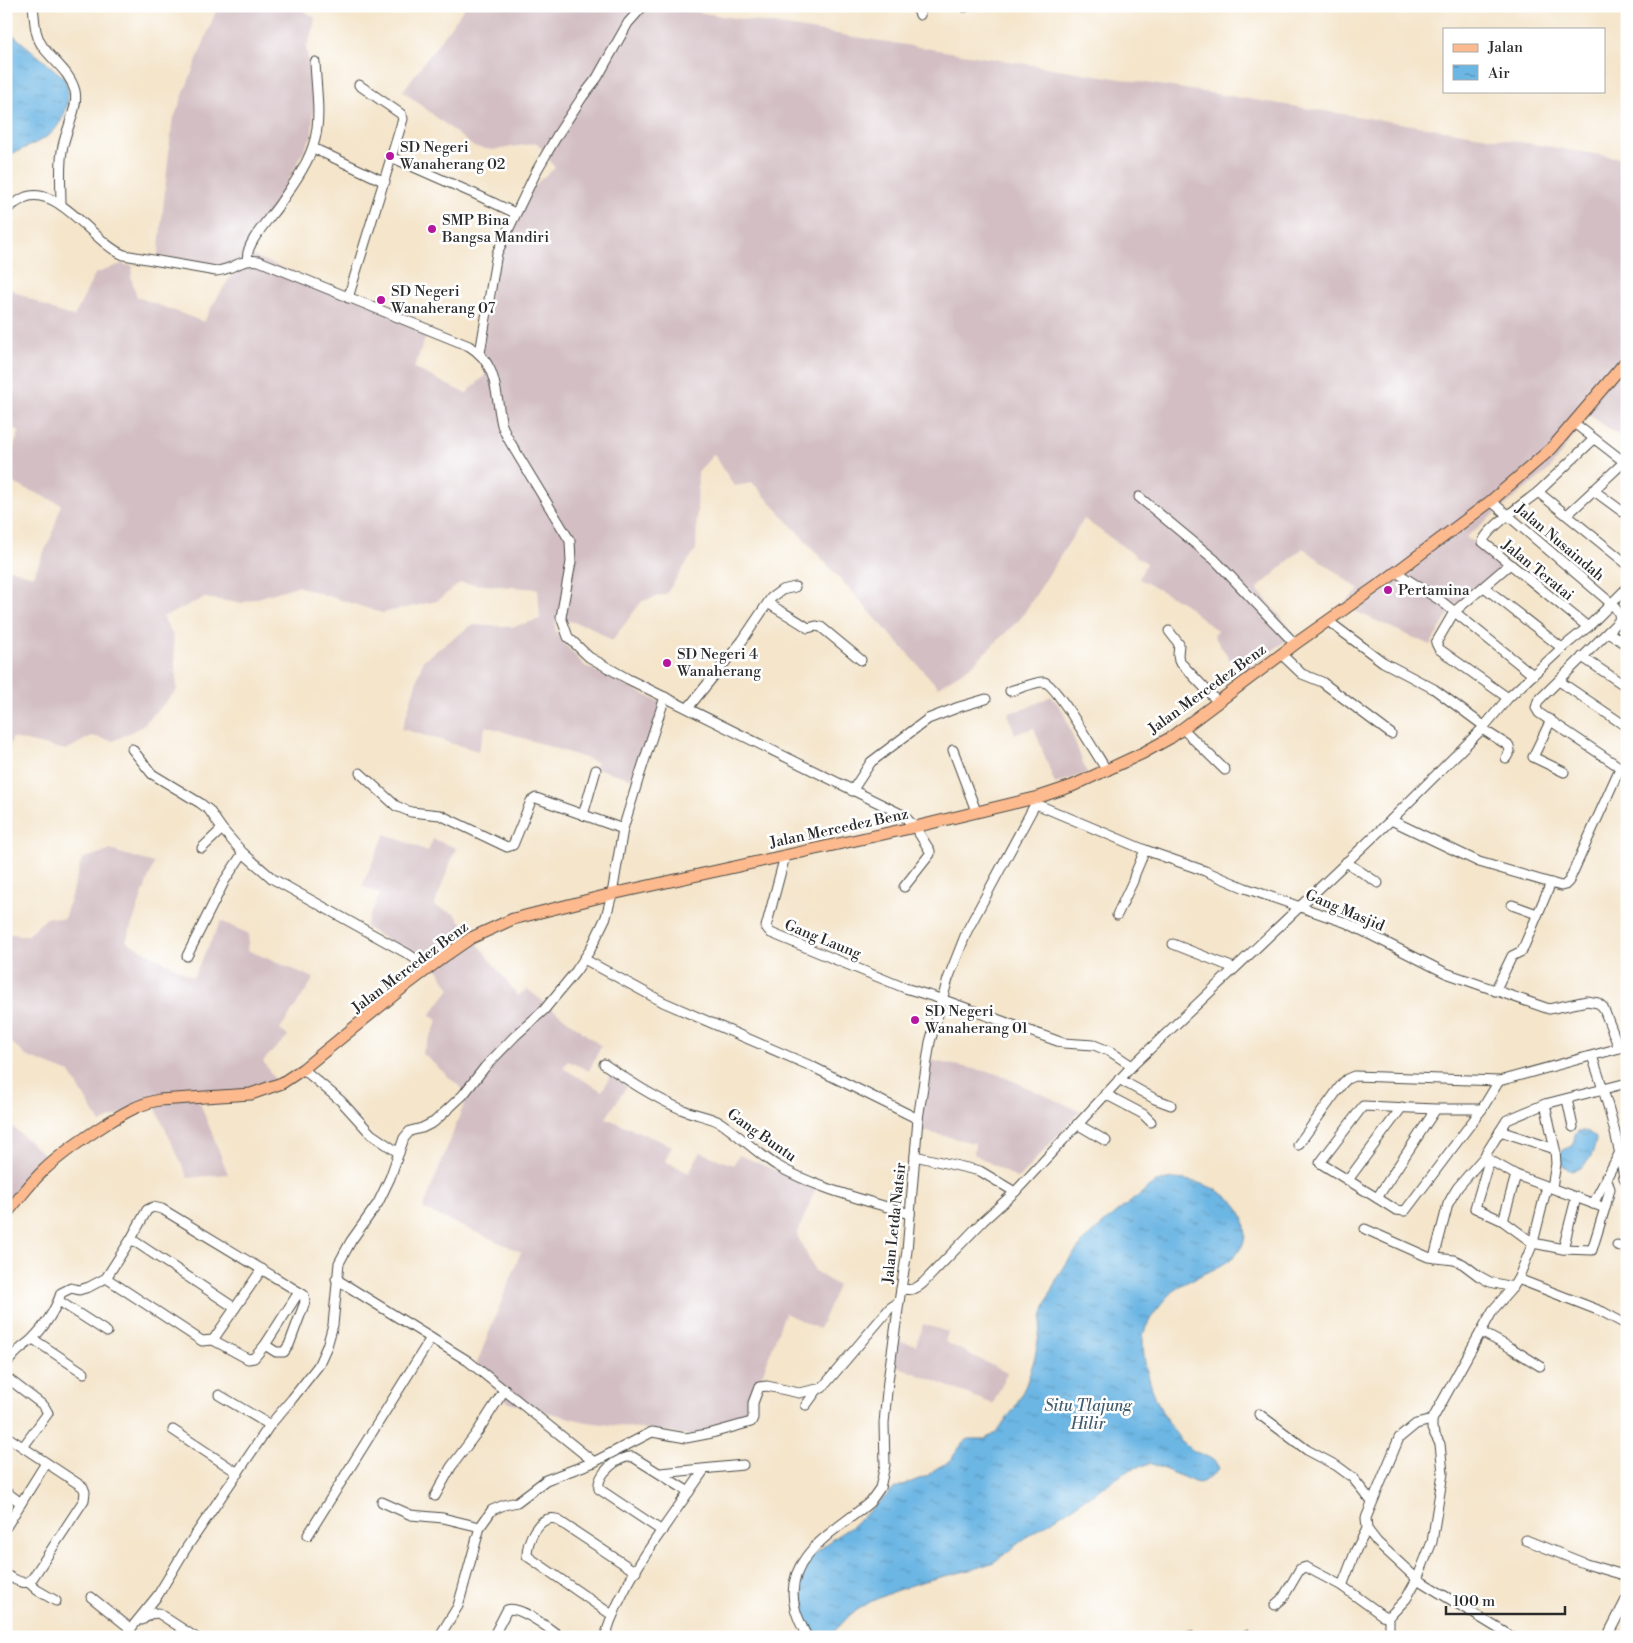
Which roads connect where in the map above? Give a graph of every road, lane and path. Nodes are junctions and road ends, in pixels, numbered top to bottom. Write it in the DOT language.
graph roads {
  1 [pos="33,6"];
  2 [pos="643,6"];
  3 [pos="315,62"];
  4 [pos="358,85"];
  5 [pos="313,148"];
  6 [pos="393,158"];
  7 [pos="385,182"];
  8 [pos="61,206"];
  9 [pos="6,209"];
  10 [pos="515,214"];
  11 [pos="248,260"];
  12 [pos="348,298"];
  13 [pos="480,353"];
  14 [pos="1627,360"];
  15 [pos="1574,423"];
  16 [pos="1594,439"];
  17 [pos="1625,463"];
  18 [pos="1593,490"];
  19 [pos="1538,492"];
  20 [pos="1139,497"];
  21 [pos="1491,502"];
  22 [pos="1508,515"];
  23 [pos="1567,515"];
  24 [pos="1627,515"];
  25 [pos="1510,564"];
  26 [pos="1627,564"];
  27 [pos="1396,572"];
  28 [pos="795,587"];
  29 [pos="1484,587"];
  30 [pos="1627,588"];
  31 [pos="768,603"];
  32 [pos="1612,604"];
  33 [pos="1454,612"];
  34 [pos="1328,621"];
  35 [pos="1588,627"];
  36 [pos="1169,631"];
  37 [pos="1608,632"];
  38 [pos="1295,644"];
  39 [pos="1627,644"];
  40 [pos="1562,648"];
  41 [pos="1281,654"];
  42 [pos="1582,657"];
  43 [pos="861,660"];
  44 [pos="1533,676"];
  45 [pos="1559,681"];
  46 [pos="1627,687"];
  47 [pos="1010,691"];
  48 [pos="666,697"];
  49 [pos="1508,698"];
  50 [pos="986,699"];
  51 [pos="1218,702"];
  52 [pos="688,708"];
  53 [pos="1551,720"];
  54 [pos="1483,727"];
  55 [pos="1627,727"];
  56 [pos="1183,728"];
  57 [pos="1391,734"];
  58 [pos="132,749"];
  59 [pos="953,750"];
  60 [pos="1506,758"];
  61 [pos="596,770"];
  62 [pos="1225,770"];
  63 [pos="1623,770"];
  64 [pos="1107,771"];
  65 [pos="1564,772"];
  66 [pos="360,773"];
  67 [pos="852,790"];
  68 [pos="1037,800"];
  69 [pos="976,812"];
  70 [pos="583,814"];
  71 [pos="1391,820"];
  72 [pos="915,827"];
  73 [pos="222,829"];
  74 [pos="623,829"];
  75 [pos="202,848"];
  76 [pos="1145,850"];
  77 [pos="243,853"];
  78 [pos="785,856"];
  79 [pos="1346,862"];
  80 [pos="1378,883"];
  81 [pos="1551,883"];
  82 [pos="904,887"];
  83 [pos="612,894"];
  84 [pos="1300,905"];
  85 [pos="1512,905"];
  86 [pos="1537,914"];
  87 [pos="1117,915"];
  88 [pos="1173,944"];
  89 [pos="187,956"];
  90 [pos="584,959"];
  91 [pos="429,968"];
  92 [pos="1234,968"];
  93 [pos="1496,991"];
  94 [pos="941,999"];
  95 [pos="1619,1043"];
  96 [pos="1592,1056"];
  97 [pos="604,1064"];
  98 [pos="1132,1066"];
  99 [pos="303,1069"];
  100 [pos="1119,1079"];
  101 [pos="1499,1081"];
  102 [pos="1627,1083"];
  103 [pos="1603,1089"];
  104 [pos="1105,1094"];
  105 [pos="1567,1099"];
  106 [pos="1545,1104"];
  107 [pos="1171,1105"];
  108 [pos="1402,1107"];
  109 [pos="1436,1109"];
  110 [pos="1482,1109"];
  111 [pos="918,1119"];
  112 [pos="1151,1122"];
  113 [pos="1077,1124"];
  114 [pos="1573,1127"];
  115 [pos="1500,1131"];
  116 [pos="1106,1141"];
  117 [pos="1298,1145"];
  118 [pos="1555,1150"];
  119 [pos="1620,1152"];
  120 [pos="400,1153"];
  121 [pos="915,1156"];
  122 [pos="1486,1159"];
  123 [pos="1516,1175"];
  124 [pos="1606,1177"];
  125 [pos="1348,1180"];
  126 [pos="1627,1182"];
  127 [pos="1549,1186"];
  128 [pos="1015,1192"];
  129 [pos="1377,1198"];
  130 [pos="1576,1198"];
  131 [pos="1593,1204"];
  132 [pos="1605,1208"];
  133 [pos="6,1214"];
  134 [pos="910,1214"];
  135 [pos="1503,1221"];
  136 [pos="1365,1229"];
  137 [pos="131,1239"];
  138 [pos="1533,1242"];
  139 [pos="1617,1245"];
  140 [pos="1627,1248"];
  141 [pos="1563,1249"];
  142 [pos="1434,1258"];
  143 [pos="262,1269"];
  144 [pos="106,1278"];
  145 [pos="336,1279"];
  146 [pos="1516,1283"];
  147 [pos="901,1289"];
  148 [pos="299,1292"];
  149 [pos="59,1301"];
  150 [pos="898,1302"];
  151 [pos="235,1308"];
  152 [pos="1627,1325"];
  153 [pos="107,1332"];
  154 [pos="1481,1332"];
  155 [pos="431,1338"];
  156 [pos="32,1339"];
  157 [pos="213,1340"];
  158 [pos="265,1344"];
  159 [pos="6,1365"];
  160 [pos="1540,1366"];
  161 [pos="84,1373"];
  162 [pos="6,1377"];
  163 [pos="505,1389"];
  164 [pos="817,1390"];
  165 [pos="219,1396"];
  166 [pos="806,1405"];
  167 [pos="1259,1414"];
  168 [pos="1432,1420"];
  169 [pos="270,1425"];
  170 [pos="172,1430"];
  171 [pos="6,1436"];
  172 [pos="23,1447"];
  173 [pos="594,1462"];
  174 [pos="46,1463"];
  175 [pos="743,1465"];
  176 [pos="704,1470"];
  177 [pos="238,1472"];
  178 [pos="661,1473"];
  179 [pos="6,1492"];
  180 [pos="689,1492"];
  181 [pos="435,1496"];
  182 [pos="382,1502"];
  183 [pos="1372,1502"];
  184 [pos="21,1503"];
  185 [pos="6,1527"];
  186 [pos="480,1527"];
  187 [pos="1367,1530"];
  188 [pos="662,1531"];
  189 [pos="308,1535"];
  190 [pos="1526,1540"];
  191 [pos="636,1572"];
  192 [pos="6,1575"];
  193 [pos="1627,1576"];
  194 [pos="1417,1579"];
  195 [pos="28,1582"];
  196 [pos="1342,1586"];
  197 [pos="91,1597"];
  198 [pos="1627,1598"];
  199 [pos="56,1601"];
  200 [pos="1275,1605"];
  201 [pos="612,1616"];
  202 [pos="1390,1617"];
  203 [pos="131,1633"];
  204 [pos="124,1637"];
  205 [pos="195,1637"];
  206 [pos="439,1637"];
  207 [pos="493,1637"];
  208 [pos="561,1637"];
  209 [pos="605,1637"];
  210 [pos="807,1637"];
  211 [pos="1393,1637"];
  212 [pos="1512,1637"];
  213 [pos="1610,1637"];
  1 -- 8 [label="street"];
  2 -- 10 [label="street"];
  3 -- 5 [label="street"];
  4 -- 6 [label="street"];
  5 -- 7 [label="street"];
  5 -- 11 [label="street"];
  6 -- 7 [label="street"];
  6 -- 10 [label="street"];
  7 -- 12 [label="street"];
  8 -- 9 [label="street"];
  8 -- 11 [label="street"];
  10 -- 13 [label="street"];
  11 -- 12 [label="street"];
  12 -- 13 [label="street"];
  13 -- 48 [label="street"];
  14 -- 15 [label="main road, Jalan Mercedez Benz"];
  15 -- 16 [label="street"];
  15 -- 21 [label="main road, Jalan Mercedez Benz"];
  16 -- 17 [label="street"];
  16 -- 19 [label="street, Jalan Teratai"];
  17 -- 18 [label="street"];
  18 -- 23 [label="street"];
  18 -- 24 [label="street"];
  19 -- 22 [label="street, Jalan Teratai"];
  19 -- 23 [label="street"];
  20 -- 38 [label="street"];
  21 -- 22 [label="street, Jalan Nusaindah"];
  21 -- 27 [label="main road, Jalan Mercedez Benz"];
  22 -- 25 [label="street, Jalan Teratai"];
  22 -- 32 [label="street, Jalan Nusaindah"];
  23 -- 26 [label="street"];
  25 -- 29 [label="street"];
  25 -- 35 [label="street, Jalan Teratai"];
  27 -- 33 [label="street"];
  27 -- 34 [label="main road, Jalan Mercedez Benz"];
  28 -- 31 [label="street"];
  29 -- 33 [label="street"];
  29 -- 40 [label="street"];
  30 -- 32 [label="street"];
  31 -- 43 [label="street"];
  31 -- 52 [label="street"];
  32 -- 35 [label="street"];
  32 -- 37 [label="street"];
  33 -- 44 [label="street"];
  33 -- 49 [label="street"];
  34 -- 38 [label="main road, Jalan Mercedez Benz"];
  34 -- 54 [label="street"];
  35 -- 40 [label="street"];
  36 -- 51 [label="street"];
  37 -- 39 [label="street"];
  37 -- 42 [label="street"];
  38 -- 41 [label="main road, Jalan Mercedez Benz"];
  40 -- 44 [label="street"];
  41 -- 51 [label="main road, Jalan Mercedez Benz"];
  41 -- 57 [label="street"];
  42 -- 45 [label="street"];
  42 -- 46 [label="street"];
  44 -- 49 [label="street"];
  45 -- 53 [label="street"];
  45 -- 55 [label="street"];
  47 -- 64 [label="street"];
  48 -- 52 [label="street"];
  48 -- 74 [label="street"];
  49 -- 54 [label="street"];
  50 -- 67 [label="street"];
  51 -- 56 [label="main road, Jalan Mercedez Benz"];
  52 -- 67 [label="street"];
  53 -- 63 [label="street"];
  53 -- 65 [label="street"];
  54 -- 60 [label="street"];
  54 -- 71 [label="street"];
  56 -- 62 [label="street"];
  56 -- 64 [label="main road, Jalan Mercedez Benz"];
  58 -- 73 [label="street"];
  59 -- 69 [label="street"];
  61 -- 70 [label="street"];
  63 -- 81 [label="street"];
  64 -- 68 [label="main road, Jalan Mercedez Benz"];
  66 -- 70 [label="street"];
  67 -- 72 [label="street"];
  68 -- 69 [label="main road, Jalan Mercedez Benz"];
  68 -- 76 [label="street, Gang Masjid"];
  68 -- 94 [label="street, Jalan Letda Natsir"];
  69 -- 72 [label="main road, Jalan Mercedez Benz"];
  70 -- 74 [label="street"];
  71 -- 79 [label="street"];
  71 -- 81 [label="street"];
  72 -- 78 [label="main road, Jalan Mercedez Benz"];
  72 -- 82 [label="street"];
  73 -- 75 [label="street"];
  73 -- 77 [label="street"];
  74 -- 83 [label="street"];
  76 -- 84 [label="street, Gang Masjid"];
  76 -- 87 [label="street"];
  77 -- 89 [label="street"];
  77 -- 91 [label="street"];
  78 -- 83 [label="main road, Jalan Mercedez Benz"];
  78 -- 94 [label="street, Gang Laung"];
  79 -- 80 [label="street"];
  79 -- 84 [label="street"];
  81 -- 86 [label="street"];
  83 -- 90 [label="street"];
  83 -- 91 [label="main road, Jalan Mercedez Benz"];
  84 -- 92 [label="street"];
  84 -- 93 [label="street, Gang Masjid"];
  85 -- 86 [label="street"];
  86 -- 93 [label="street"];
  88 -- 92 [label="street"];
  90 -- 111 [label="street"];
  90 -- 120 [label="street"];
  91 -- 99 [label="main road, Jalan Mercedez Benz"];
  92 -- 98 [label="street"];
  93 -- 95 [label="street, Gang Masjid"];
  94 -- 98 [label="street"];
  94 -- 111 [label="street, Jalan Letda Natsir"];
  95 -- 96 [label="street"];
  96 -- 101 [label="street"];
  96 -- 103 [label="street"];
  97 -- 134 [label="street, Gang Buntu"];
  98 -- 100 [label="street"];
  99 -- 120 [label="street"];
  99 -- 133 [label="main road, Jalan Mercedez Benz"];
  100 -- 104 [label="street"];
  100 -- 107 [label="street"];
  101 -- 110 [label="street"];
  101 -- 117 [label="street"];
  102 -- 103 [label="street"];
  103 -- 105 [label="street"];
  103 -- 119 [label="street"];
  104 -- 112 [label="street"];
  104 -- 113 [label="street"];
  105 -- 106 [label="street"];
  105 -- 114 [label="street"];
  106 -- 115 [label="street"];
  106 -- 118 [label="street"];
  108 -- 109 [label="street"];
  108 -- 125 [label="street"];
  108 -- 125 [label="street"];
  109 -- 110 [label="street"];
  109 -- 129 [label="street"];
  110 -- 129 [label="street"];
  111 -- 121 [label="street, Jalan Letda Natsir"];
  113 -- 116 [label="street"];
  113 -- 128 [label="street"];
  115 -- 118 [label="street"];
  115 -- 122 [label="street"];
  118 -- 127 [label="street"];
  119 -- 124 [label="street"];
  119 -- 126 [label="street"];
  120 -- 145 [label="street"];
  121 -- 128 [label="street"];
  121 -- 134 [label="street, Jalan Letda Natsir"];
  122 -- 123 [label="street"];
  122 -- 135 [label="street"];
  122 -- 142 [label="street"];
  123 -- 127 [label="street"];
  123 -- 135 [label="street"];
  124 -- 131 [label="street"];
  124 -- 132 [label="street"];
  125 -- 129 [label="street"];
  127 -- 130 [label="street"];
  127 -- 138 [label="street"];
  128 -- 147 [label="street"];
  130 -- 131 [label="street"];
  130 -- 141 [label="street"];
  131 -- 132 [label="street"];
  132 -- 141 [label="street"];
  134 -- 147 [label="street, Jalan Letda Natsir"];
  135 -- 138 [label="street"];
  136 -- 142 [label="street"];
  137 -- 143 [label="street"];
  137 -- 144 [label="street"];
  137 -- 151 [label="street"];
  138 -- 141 [label="street"];
  138 -- 146 [label="street"];
  139 -- 140 [label="street"];
  142 -- 146 [label="street"];
  143 -- 148 [label="street"];
  143 -- 151 [label="street"];
  144 -- 149 [label="street"];
  144 -- 157 [label="street"];
  145 -- 155 [label="street"];
  145 -- 169 [label="street"];
  146 -- 152 [label="street"];
  146 -- 154 [label="street"];
  147 -- 150 [label="street, Jalan Letda Natsir"];
  148 -- 158 [label="street"];
  148 -- 158 [label="street"];
  149 -- 153 [label="street"];
  149 -- 156 [label="street"];
  150 -- 164 [label="street"];
  150 -- 210 [label="street, Jalan Letda Natsir"];
  151 -- 157 [label="street"];
  154 -- 160 [label="street"];
  154 -- 168 [label="street"];
  155 -- 163 [label="street"];
  155 -- 189 [label="street"];
  156 -- 159 [label="street"];
  156 -- 161 [label="street"];
  157 -- 158 [label="street"];
  162 -- 172 [label="street"];
  163 -- 173 [label="street"];
  163 -- 181 [label="street"];
  164 -- 166 [label="street"];
  164 -- 173 [label="street"];
  165 -- 169 [label="street"];
  167 -- 183 [label="street"];
  168 -- 183 [label="street"];
  168 -- 194 [label="street"];
  169 -- 177 [label="street"];
  170 -- 177 [label="street"];
  171 -- 172 [label="street"];
  172 -- 174 [label="street"];
  173 -- 186 [label="street"];
  174 -- 184 [label="street"];
  174 -- 195 [label="street"];
  175 -- 176 [label="street"];
  176 -- 178 [label="street"];
  176 -- 180 [label="street"];
  177 -- 203 [label="street"];
  178 -- 180 [label="street"];
  178 -- 188 [label="street"];
  179 -- 184 [label="street"];
  180 -- 188 [label="street"];
  182 -- 186 [label="street"];
  183 -- 187 [label="street"];
  184 -- 185 [label="street"];
  186 -- 206 [label="street"];
  187 -- 194 [label="street"];
  187 -- 196 [label="street"];
  188 -- 191 [label="street"];
  190 -- 193 [label="street"];
  191 -- 201 [label="street"];
  191 -- 201 [label="street"];
  192 -- 195 [label="street"];
  194 -- 202 [label="street"];
  194 -- 212 [label="street"];
  195 -- 199 [label="street"];
  196 -- 200 [label="street"];
  196 -- 202 [label="street"];
  197 -- 203 [label="street"];
  198 -- 213 [label="street"];
  201 -- 209 [label="street"];
  202 -- 211 [label="street"];
  203 -- 204 [label="street"];
  203 -- 205 [label="street"];
  207 -- 208 [label="street"];
}
